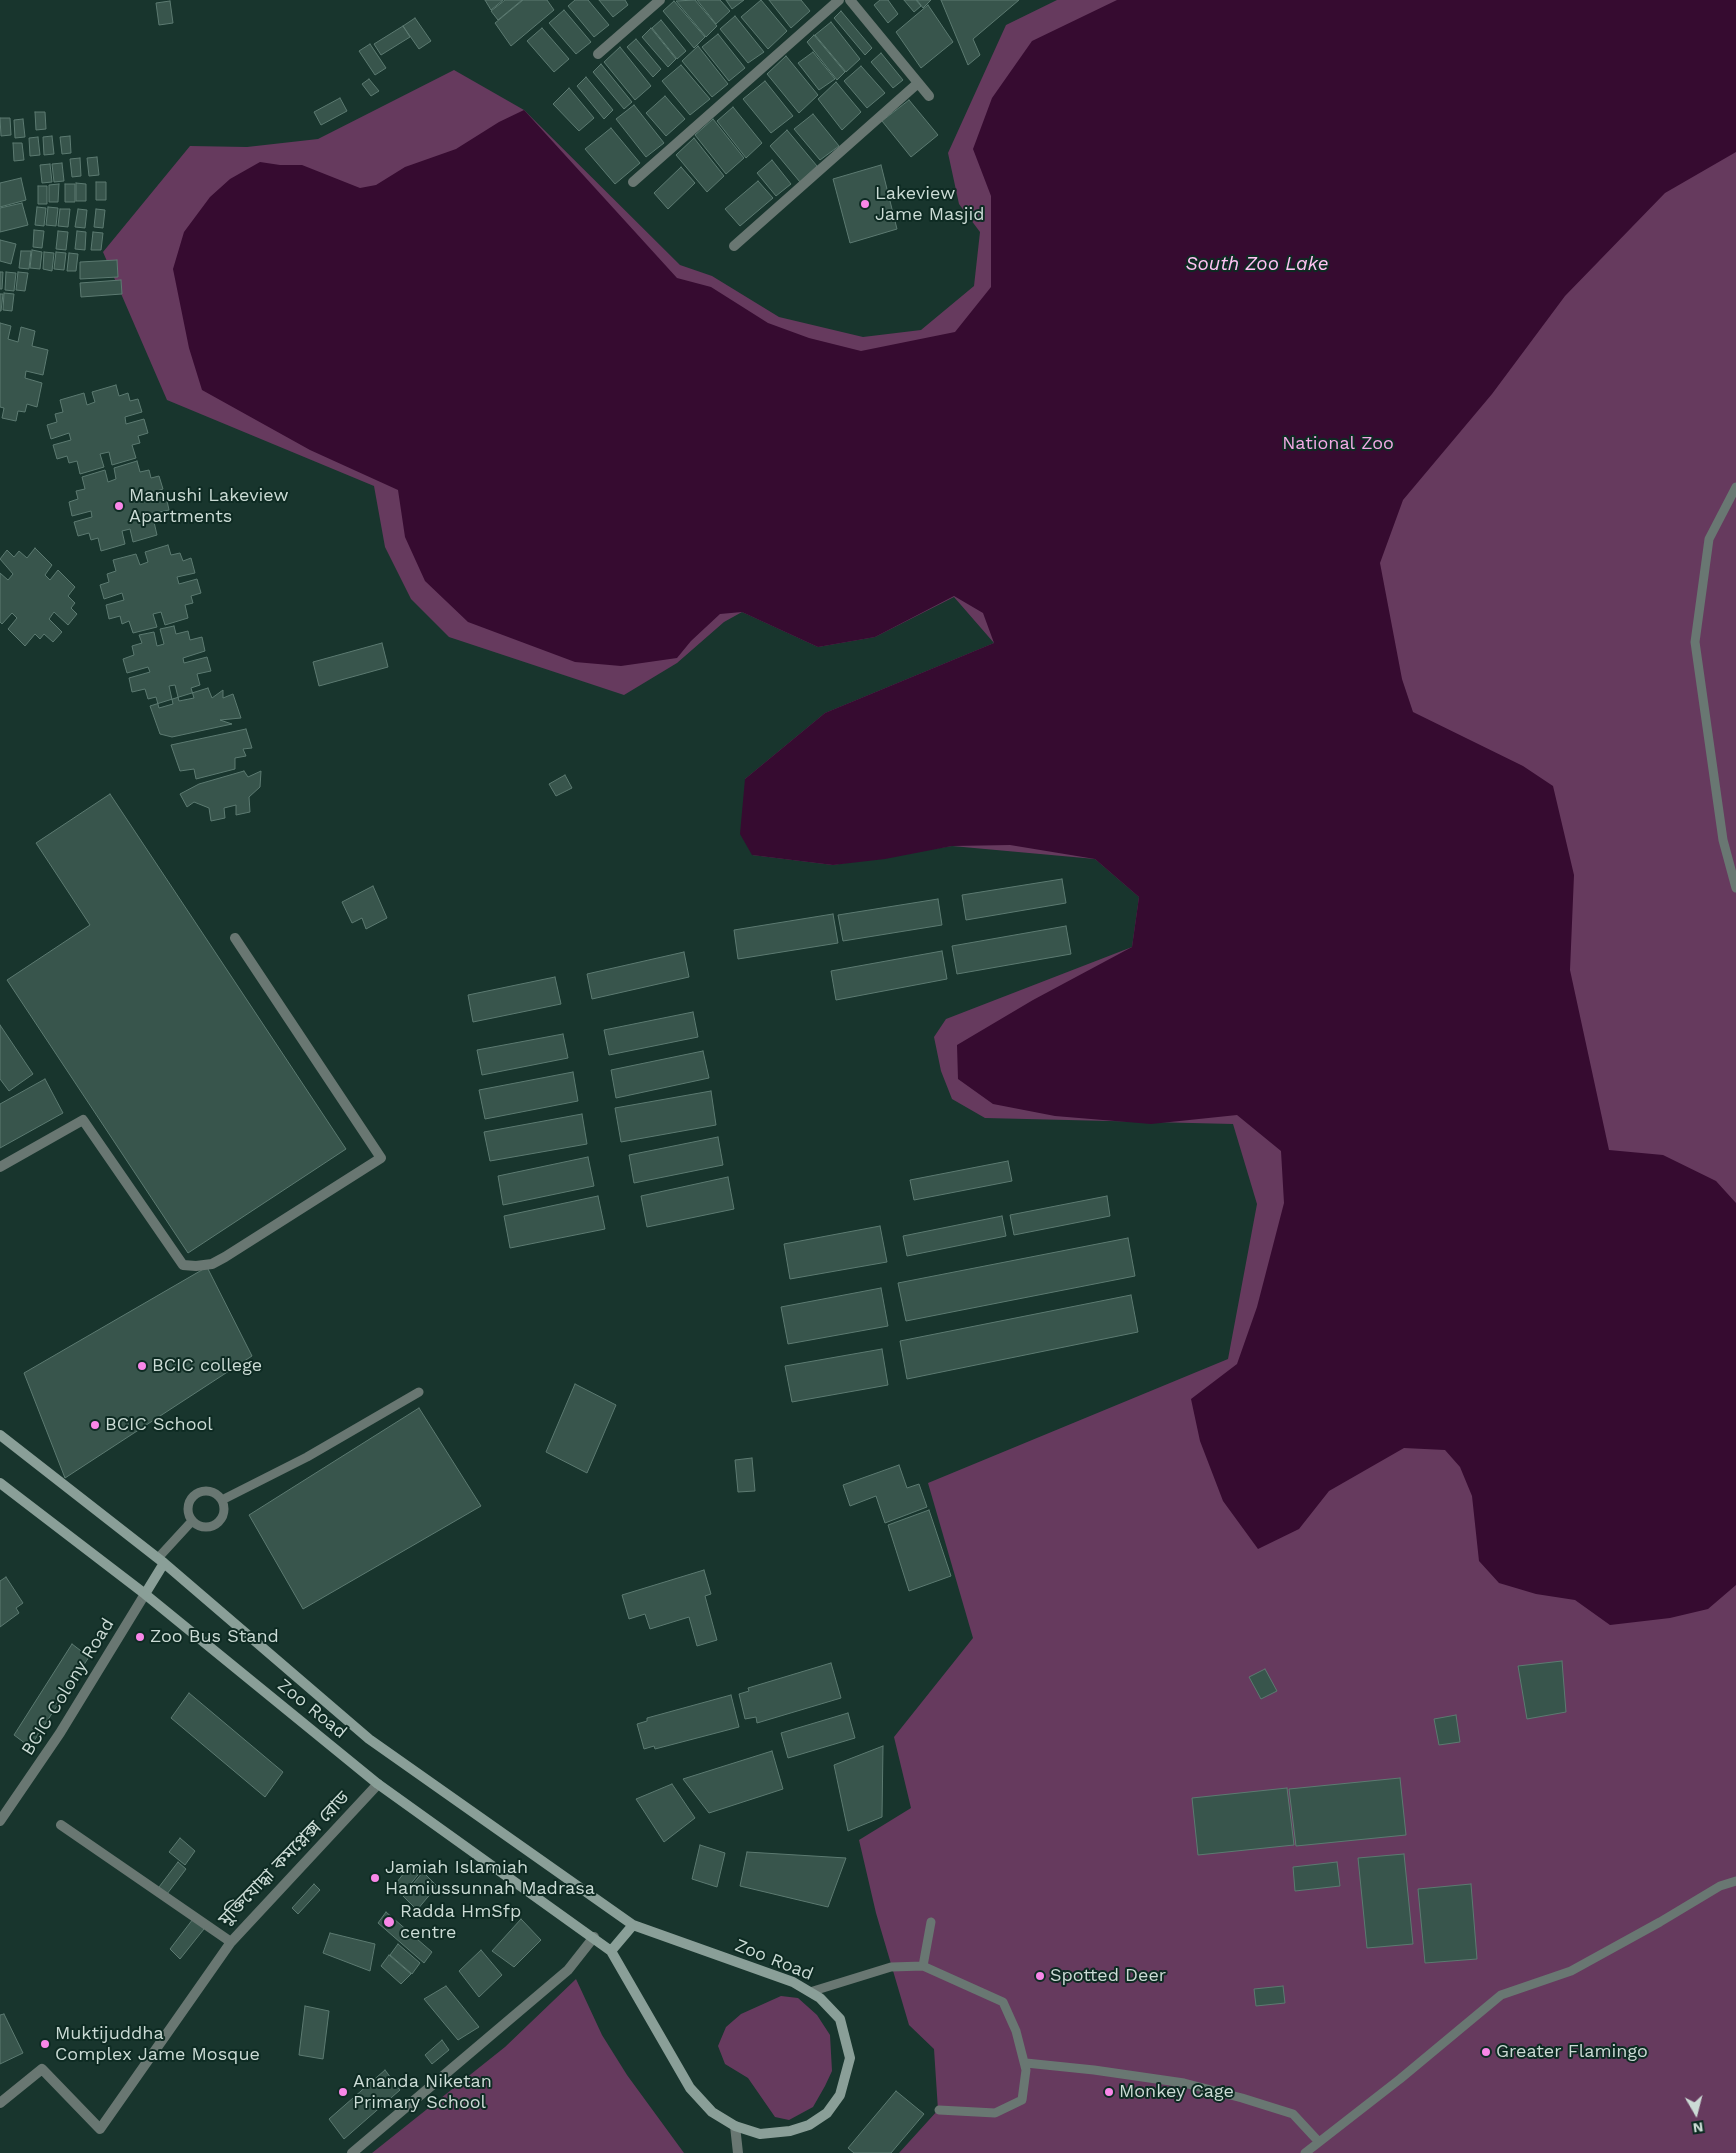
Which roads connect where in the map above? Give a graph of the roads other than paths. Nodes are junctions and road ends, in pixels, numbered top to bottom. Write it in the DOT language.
graph roads {
  1 [pos="660,0"];
  2 [pos="839,0"];
  3 [pos="850,0"];
  4 [pos="598,54"];
  5 [pos="918,83"];
  6 [pos="929,96"];
  7 [pos="633,182"];
  8 [pos="734,246"];
  9 [pos="1736,487"];
  10 [pos="1736,888"];
  11 [pos="235,938"];
  12 [pos="0,1167"];
  13 [pos="419,1392"];
  14 [pos="0,1435"];
  15 [pos="0,1483"];
  16 [pos="222,1500"];
  17 [pos="192,1521"];
  18 [pos="161,1560"];
  19 [pos="145,1594"];
  20 [pos="378,1784"];
  21 [pos="0,1822"];
  22 [pos="61,1825"];
  23 [pos="1736,1882"];
  24 [pos="931,1922"];
  25 [pos="633,1925"];
  26 [pos="594,1936"];
  27 [pos="231,1942"];
  28 [pos="611,1951"];
  29 [pos="923,1966"];
  30 [pos="810,1992"];
  31 [pos="1026,2063"];
  32 [pos="0,2103"];
  33 [pos="938,2110"];
  34 [pos="735,2126"];
  35 [pos="1319,2142"];
  36 [pos="352,2153"];
  37 [pos="738,2153"];
  38 [pos="1305,2153"];
  1 -- 4 [label="street"];
  2 -- 7 [label="street"];
  3 -- 5 [label="street"];
  5 -- 6 [label="street"];
  5 -- 8 [label="street"];
  9 -- 10 [label="lane"];
  11 -- 12 [label="street"];
  13 -- 16 [label="lane"];
  14 -- 18 [label="main road, Zoo Road"];
  15 -- 19 [label="main road, Zoo Road"];
  16 -- 17 [label="lane"];
  16 -- 17 [label="lane"];
  17 -- 18 [label="lane"];
  18 -- 19 [label="main road"];
  18 -- 25 [label="main road, Zoo Road"];
  19 -- 20 [label="main road, Zoo Road"];
  19 -- 21 [label="street, BCIC Colony Road"];
  20 -- 26 [label="main road, Zoo Road"];
  20 -- 27 [label="street, মুক্তিযোদ্ধা কমপ্লেক্স রোড"];
  22 -- 27 [label="street, মুক্তিযোদ্ধা কমপ্লেক্স রোড"];
  23 -- 35 [label="lane"];
  24 -- 29 [label="lane"];
  25 -- 28 [label="main road"];
  25 -- 30 [label="main road, Zoo Road"];
  26 -- 28 [label="main road, Zoo Road"];
  26 -- 36 [label="street"];
  27 -- 32 [label="street"];
  28 -- 34 [label="main road, Zoo Road"];
  29 -- 30 [label="lane"];
  29 -- 31 [label="lane"];
  30 -- 34 [label="main road, Zoo Road"];
  31 -- 33 [label="lane"];
  31 -- 35 [label="lane"];
  34 -- 37 [label="street"];
  35 -- 38 [label="lane"];
}
